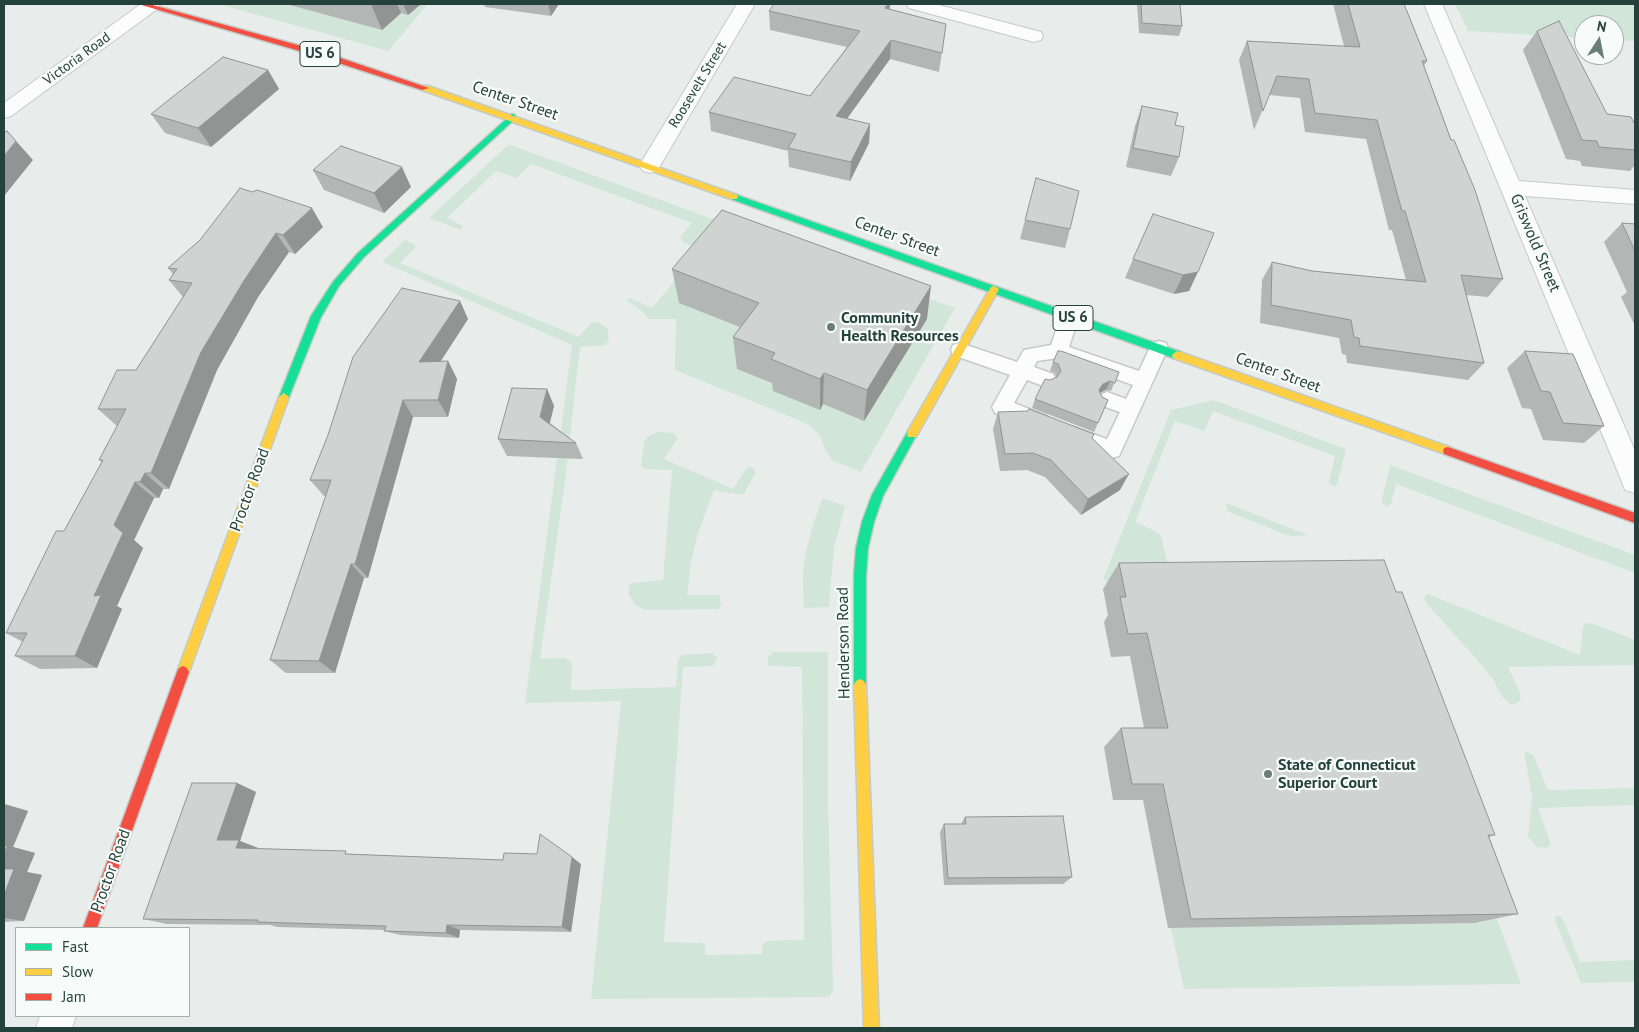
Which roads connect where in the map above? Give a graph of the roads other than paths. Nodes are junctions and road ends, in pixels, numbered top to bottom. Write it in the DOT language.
graph roads {
  1 [pos="746,4"];
  2 [pos="915,4"];
  3 [pos="1433,4"];
  4 [pos="146,5"];
  5 [pos="1034,36"];
  6 [pos="4,112"];
  7 [pos="512,118"];
  8 [pos="650,166"];
  9 [pos="1512,188"];
  10 [pos="1635,197"];
  11 [pos="994,289"];
  12 [pos="1070,316"];
  13 [pos="1159,348"];
  14 [pos="960,350"];
  15 [pos="1058,350"];
  16 [pos="1022,371"];
  17 [pos="1046,379"];
  18 [pos="1144,381"];
  19 [pos="1107,400"];
  20 [pos="1131,408"];
  21 [pos="1635,482"];
  22 [pos="1635,518"];
  23 [pos="90,927"];
  24 [pos="872,1028"];
  1 -- 8 [label="street, Roosevelt Street"];
  2 -- 5 [label="street"];
  3 -- 9 [label="street, Griswold Street"];
  4 -- 6 [label="street, Victoria Road"];
  4 -- 7 [label="main road, Center Street / US 6"];
  7 -- 8 [label="main road, Center Street / US 6"];
  7 -- 23 [label="main road, Proctor Road"];
  8 -- 11 [label="main road, Center Street / US 6"];
  9 -- 10 [label="street"];
  9 -- 21 [label="street, Griswold Street"];
  11 -- 12 [label="main road, Center Street / US 6"];
  11 -- 14 [label="main road, Henderson Road"];
  12 -- 13 [label="main road, Center Street / US 6"];
  12 -- 15 [label="lane"];
  13 -- 18 [label="lane"];
  13 -- 22 [label="main road, Center Street / US 6"];
  14 -- 16 [label="lane"];
  14 -- 24 [label="main road, Henderson Road"];
  15 -- 16 [label="lane"];
  15 -- 18 [label="lane"];
  16 -- 17 [label="lane"];
  16 -- 20 [label="lane"];
  18 -- 20 [label="lane"];
  19 -- 20 [label="lane"];
}
